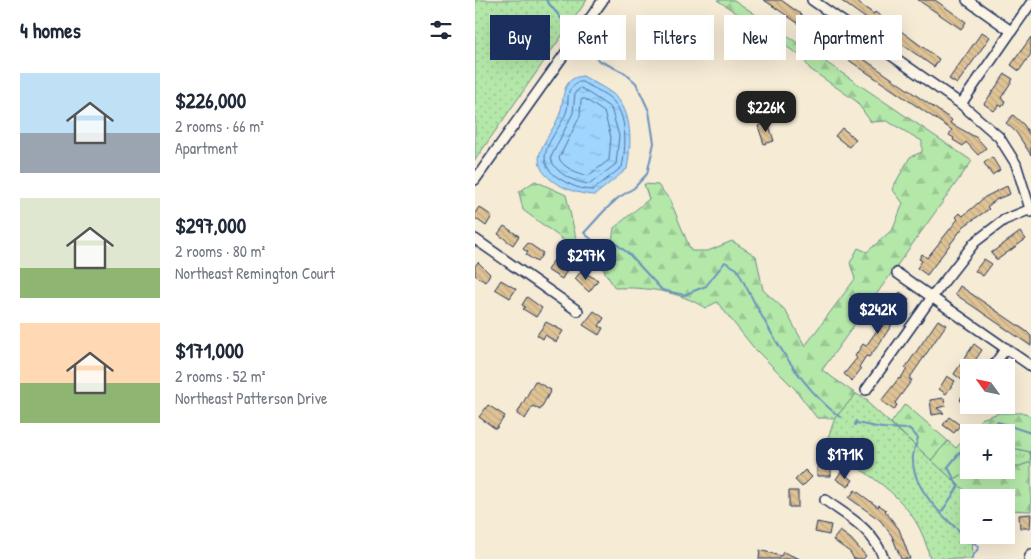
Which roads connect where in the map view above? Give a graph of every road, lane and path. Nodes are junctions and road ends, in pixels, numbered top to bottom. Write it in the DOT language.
graph roads {
  1 [pos="603,0"];
  2 [pos="812,0"];
  3 [pos="967,0"];
  4 [pos="1031,3"];
  5 [pos="1011,31"];
  6 [pos="961,104"];
  7 [pos="475,180"];
  8 [pos="1031,210"];
  9 [pos="475,238"];
  10 [pos="897,272"];
  11 [pos="932,297"];
  12 [pos="578,311"];
  13 [pos="1006,348"];
  14 [pos="998,359"];
  15 [pos="1031,366"];
  16 [pos="866,390"];
  17 [pos="825,500"];
  18 [pos="1031,554"];
  19 [pos="884,559"];
  20 [pos="1029,559"];
  1 -- 7 [label="street"];
  2 -- 6 [label="street"];
  3 -- 5 [label="street"];
  4 -- 5 [label="street"];
  5 -- 6 [label="street"];
  6 -- 8 [label="street"];
  8 -- 11 [label="street"];
  9 -- 12 [label="street"];
  10 -- 11 [label="street"];
  11 -- 13 [label="street"];
  11 -- 16 [label="street"];
  13 -- 14 [label="street"];
  13 -- 15 [label="street"];
  17 -- 19 [label="street"];
  18 -- 20 [label="street"];
}
